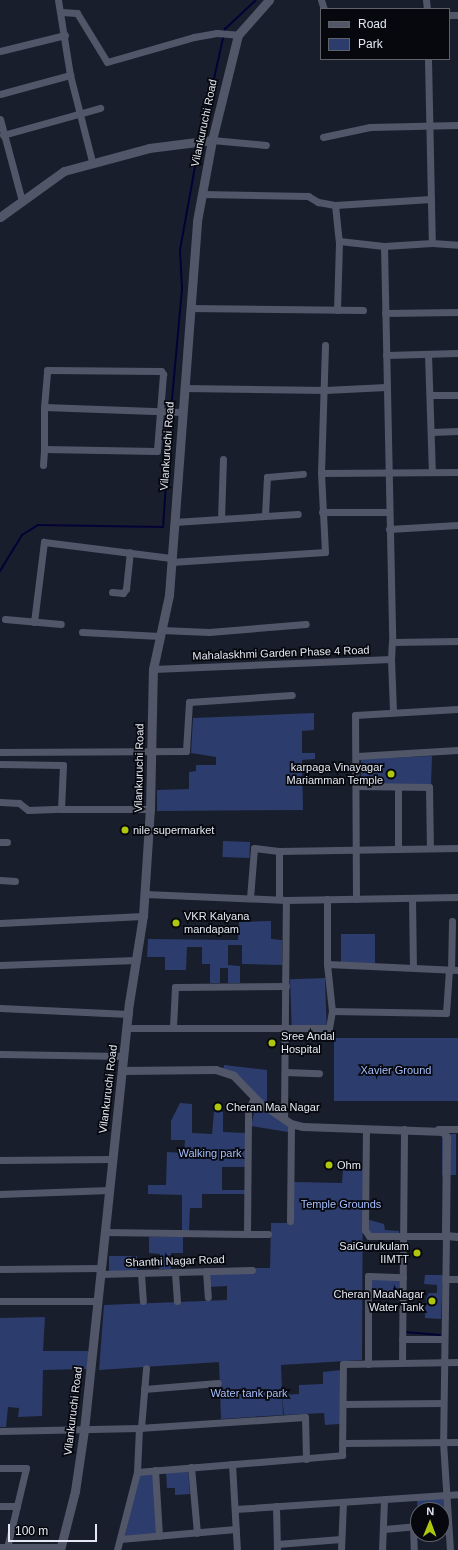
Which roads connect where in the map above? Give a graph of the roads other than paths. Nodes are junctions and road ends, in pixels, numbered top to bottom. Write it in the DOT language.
graph roads {
  1 [pos="58,0"];
  2 [pos="269,0"];
  3 [pos="61,12"];
  4 [pos="233,34"];
  5 [pos="65,35"];
  6 [pos="0,51"];
  7 [pos="428,60"];
  8 [pos="70,75"];
  9 [pos="0,94"];
  10 [pos="100,108"];
  11 [pos="80,114"];
  12 [pos="0,119"];
  13 [pos="430,125"];
  14 [pos="458,125"];
  15 [pos="3,135"];
  16 [pos="323,138"];
  17 [pos="211,141"];
  18 [pos="266,145"];
  19 [pos="92,161"];
  20 [pos="202,194"];
  21 [pos="431,199"];
  22 [pos="22,201"];
  23 [pos="335,205"];
  24 [pos="0,217"];
  25 [pos="339,241"];
  26 [pos="432,243"];
  27 [pos="458,245"];
  28 [pos="384,246"];
  29 [pos="190,308"];
  30 [pos="337,310"];
  31 [pos="363,310"];
  32 [pos="458,312"];
  33 [pos="385,313"];
  34 [pos="325,345"];
  35 [pos="458,353"];
  36 [pos="428,354"];
  37 [pos="386,355"];
  38 [pos="386,387"];
  39 [pos="184,388"];
  40 [pos="325,390"];
  41 [pos="430,395"];
  42 [pos="458,395"];
  43 [pos="44,407"];
  44 [pos="164,411"];
  45 [pos="181,412"];
  46 [pos="458,431"];
  47 [pos="431,432"];
  48 [pos="44,449"];
  49 [pos="223,459"];
  50 [pos="44,465"];
  51 [pos="387,471"];
  52 [pos="432,472"];
  53 [pos="458,472"];
  54 [pos="321,473"];
  55 [pos="303,474"];
  56 [pos="322,512"];
  57 [pos="388,512"];
  58 [pos="298,514"];
  59 [pos="265,516"];
  60 [pos="221,519"];
  61 [pos="174,522"];
  62 [pos="458,525"];
  63 [pos="389,529"];
  64 [pos="130,552"];
  65 [pos="171,560"];
  66 [pos="112,592"];
  67 [pos="5,619"];
  68 [pos="34,622"];
  69 [pos="61,624"];
  70 [pos="306,624"];
  71 [pos="82,632"];
  72 [pos="161,633"];
  73 [pos="458,641"];
  74 [pos="392,642"];
  75 [pos="391,659"];
  76 [pos="153,669"];
  77 [pos="292,695"];
  78 [pos="458,709"];
  79 [pos="393,712"];
  80 [pos="458,750"];
  81 [pos="0,752"];
  82 [pos="152,752"];
  83 [pos="357,756"];
  84 [pos="0,764"];
  85 [pos="357,786"];
  86 [pos="398,787"];
  87 [pos="0,802"];
  88 [pos="61,809"];
  89 [pos="150,809"];
  90 [pos="430,848"];
  91 [pos="458,848"];
  92 [pos="357,849"];
  93 [pos="398,849"];
  94 [pos="279,851"];
  95 [pos="0,880"];
  96 [pos="15,881"];
  97 [pos="145,894"];
  98 [pos="458,897"];
  99 [pos="250,898"];
  100 [pos="412,898"];
  101 [pos="282,899"];
  102 [pos="327,899"];
  103 [pos="356,899"];
  104 [pos="143,916"];
  105 [pos="452,921"];
  106 [pos="0,923"];
  107 [pos="136,960"];
  108 [pos="327,964"];
  109 [pos="0,965"];
  110 [pos="413,967"];
  111 [pos="452,970"];
  112 [pos="286,986"];
  113 [pos="0,1008"];
  114 [pos="332,1011"];
  115 [pos="128,1014"];
  116 [pos="172,1027"];
  117 [pos="127,1028"];
  118 [pos="286,1029"];
  119 [pos="0,1054"];
  120 [pos="124,1056"];
  121 [pos="123,1071"];
  122 [pos="285,1072"];
  123 [pos="319,1073"];
  124 [pos="254,1098"];
  125 [pos="284,1119"];
  126 [pos="291,1124"];
  127 [pos="366,1129"];
  128 [pos="404,1129"];
  129 [pos="458,1129"];
  130 [pos="437,1130"];
  131 [pos="112,1159"];
  132 [pos="0,1160"];
  133 [pos="109,1190"];
  134 [pos="0,1194"];
  135 [pos="290,1221"];
  136 [pos="104,1232"];
  137 [pos="247,1234"];
  138 [pos="268,1234"];
  139 [pos="446,1236"];
  140 [pos="403,1237"];
  141 [pos="458,1237"];
  142 [pos="0,1269"];
  143 [pos="252,1270"];
  144 [pos="100,1271"];
  145 [pos="206,1271"];
  146 [pos="175,1272"];
  147 [pos="141,1274"];
  148 [pos="403,1277"];
  149 [pos="445,1278"];
  150 [pos="458,1279"];
  151 [pos="208,1297"];
  152 [pos="97,1300"];
  153 [pos="0,1301"];
  154 [pos="143,1301"];
  155 [pos="177,1301"];
  156 [pos="402,1339"];
  157 [pos="444,1339"];
  158 [pos="444,1362"];
  159 [pos="458,1362"];
  160 [pos="402,1363"];
  161 [pos="368,1364"];
  162 [pos="146,1368"];
  163 [pos="218,1383"];
  164 [pos="144,1389"];
  165 [pos="443,1403"];
  166 [pos="343,1404"];
  167 [pos="140,1428"];
  168 [pos="84,1430"];
  169 [pos="0,1431"];
  170 [pos="443,1442"];
  171 [pos="458,1442"];
  172 [pos="342,1443"];
  173 [pos="306,1458"];
  174 [pos="232,1464"];
  175 [pos="191,1467"];
  176 [pos="0,1468"];
  177 [pos="155,1470"];
  178 [pos="137,1472"];
  179 [pos="446,1494"];
  180 [pos="458,1494"];
  181 [pos="384,1500"];
  182 [pos="446,1502"];
  183 [pos="343,1503"];
  184 [pos="0,1506"];
  185 [pos="17,1506"];
  186 [pos="276,1506"];
  187 [pos="235,1509"];
  188 [pos="410,1527"];
  189 [pos="236,1529"];
  190 [pos="384,1529"];
  191 [pos="197,1533"];
  192 [pos="159,1536"];
  193 [pos="120,1539"];
  194 [pos="341,1539"];
  195 [pos="277,1547"];
  196 [pos="4,1548"];
  197 [pos="60,1549"];
  198 [pos="117,1550"];
  199 [pos="237,1550"];
  200 [pos="341,1550"];
  201 [pos="382,1550"];
  1 -- 3 [label="street"];
  2 -- 4 [label="main road, Vilankuruchi Road"];
  3 -- 4 [label="street"];
  3 -- 5 [label="street"];
  4 -- 17 [label="main road, Vilankuruchi Road"];
  5 -- 6 [label="street"];
  5 -- 8 [label="street"];
  7 -- 13 [label="street"];
  8 -- 9 [label="street"];
  8 -- 11 [label="street"];
  10 -- 11 [label="street"];
  11 -- 15 [label="street"];
  11 -- 19 [label="street"];
  12 -- 15 [label="street"];
  13 -- 14 [label="street"];
  13 -- 16 [label="street"];
  13 -- 21 [label="street"];
  15 -- 22 [label="street"];
  17 -- 18 [label="street"];
  17 -- 19 [label="main road"];
  17 -- 20 [label="main road, Vilankuruchi Road"];
  19 -- 22 [label="main road"];
  20 -- 23 [label="street"];
  20 -- 29 [label="main road, Vilankuruchi Road"];
  21 -- 23 [label="street"];
  21 -- 26 [label="street"];
  22 -- 24 [label="main road"];
  23 -- 25 [label="street"];
  25 -- 28 [label="street"];
  25 -- 30 [label="street"];
  26 -- 27 [label="street"];
  26 -- 28 [label="street"];
  28 -- 33 [label="street"];
  29 -- 30 [label="street"];
  29 -- 39 [label="main road, Vilankuruchi Road"];
  30 -- 31 [label="street"];
  32 -- 33 [label="street"];
  33 -- 37 [label="street"];
  34 -- 40 [label="street"];
  35 -- 36 [label="street"];
  36 -- 37 [label="street"];
  36 -- 41 [label="street"];
  37 -- 38 [label="street"];
  38 -- 40 [label="street"];
  38 -- 51 [label="street"];
  39 -- 40 [label="street"];
  39 -- 45 [label="main road, Vilankuruchi Road"];
  40 -- 54 [label="street"];
  41 -- 42 [label="street"];
  41 -- 47 [label="street"];
  43 -- 44 [label="street"];
  43 -- 44 [label="street"];
  43 -- 48 [label="street"];
  44 -- 45 [label="street"];
  44 -- 48 [label="street"];
  45 -- 61 [label="main road, Vilankuruchi Road"];
  46 -- 47 [label="street"];
  47 -- 52 [label="street"];
  48 -- 50 [label="street"];
  49 -- 60 [label="street"];
  51 -- 52 [label="street"];
  51 -- 54 [label="street"];
  51 -- 57 [label="street"];
  52 -- 53 [label="street"];
  54 -- 56 [label="street"];
  55 -- 59 [label="street"];
  56 -- 57 [label="street"];
  56 -- 65 [label="street"];
  57 -- 63 [label="street"];
  58 -- 59 [label="street"];
  59 -- 60 [label="street"];
  60 -- 61 [label="street"];
  61 -- 65 [label="main road, Vilankuruchi Road"];
  62 -- 63 [label="street"];
  63 -- 74 [label="street"];
  64 -- 65 [label="street"];
  64 -- 66 [label="street"];
  64 -- 68 [label="street"];
  65 -- 72 [label="main road, Vilankuruchi Road"];
  67 -- 68 [label="street"];
  68 -- 69 [label="street"];
  70 -- 72 [label="street"];
  71 -- 72 [label="street"];
  72 -- 76 [label="main road, Vilankuruchi Road"];
  73 -- 74 [label="street"];
  74 -- 75 [label="street"];
  75 -- 76 [label="street, Mahalaskhmi Garden Phase 4 Road"];
  75 -- 79 [label="street"];
  76 -- 82 [label="main road, Vilankuruchi Road"];
  77 -- 82 [label="street"];
  78 -- 79 [label="street"];
  79 -- 83 [label="street"];
  80 -- 83 [label="street"];
  81 -- 82 [label="street"];
  82 -- 89 [label="main road, Vilankuruchi Road"];
  83 -- 85 [label="street"];
  84 -- 88 [label="street"];
  85 -- 86 [label="street"];
  85 -- 92 [label="street"];
  86 -- 90 [label="street"];
  86 -- 93 [label="street"];
  87 -- 88 [label="street"];
  88 -- 89 [label="street"];
  89 -- 97 [label="main road, Vilankuruchi Road"];
  90 -- 91 [label="street"];
  90 -- 93 [label="street"];
  92 -- 93 [label="street"];
  92 -- 94 [label="street"];
  92 -- 103 [label="street"];
  94 -- 99 [label="street"];
  94 -- 101 [label="street"];
  95 -- 96 [label="street"];
  97 -- 99 [label="street"];
  97 -- 104 [label="main road, Vilankuruchi Road"];
  98 -- 100 [label="street"];
  99 -- 101 [label="street"];
  100 -- 103 [label="street"];
  100 -- 110 [label="street"];
  101 -- 102 [label="street"];
  101 -- 112 [label="street"];
  102 -- 103 [label="street"];
  102 -- 108 [label="street"];
  104 -- 106 [label="street"];
  104 -- 107 [label="main road, Vilankuruchi Road"];
  105 -- 111 [label="street"];
  107 -- 109 [label="street"];
  107 -- 115 [label="main road, Vilankuruchi Road"];
  108 -- 110 [label="street"];
  108 -- 114 [label="street"];
  110 -- 111 [label="street"];
  111 -- 114 [label="street"];
  112 -- 116 [label="street"];
  112 -- 118 [label="street"];
  113 -- 115 [label="street"];
  114 -- 118 [label="street"];
  115 -- 117 [label="main road, Vilankuruchi Road"];
  116 -- 117 [label="street"];
  116 -- 118 [label="street"];
  117 -- 120 [label="main road, Vilankuruchi Road"];
  118 -- 122 [label="street"];
  119 -- 120 [label="street"];
  120 -- 121 [label="main road, Vilankuruchi Road"];
  121 -- 124 [label="street"];
  121 -- 131 [label="main road, Vilankuruchi Road"];
  122 -- 123 [label="street"];
  122 -- 125 [label="street"];
  124 -- 125 [label="street"];
  124 -- 137 [label="street"];
  125 -- 126 [label="street"];
  126 -- 127 [label="street"];
  126 -- 135 [label="street"];
  127 -- 128 [label="street"];
  127 -- 140 [label="street"];
  128 -- 130 [label="street"];
  128 -- 140 [label="street"];
  129 -- 130 [label="street"];
  130 -- 139 [label="street"];
  131 -- 132 [label="street"];
  131 -- 133 [label="main road, Vilankuruchi Road"];
  133 -- 134 [label="street"];
  133 -- 136 [label="main road, Vilankuruchi Road"];
  136 -- 137 [label="street"];
  136 -- 144 [label="main road, Vilankuruchi Road"];
  137 -- 138 [label="street"];
  139 -- 140 [label="street"];
  139 -- 141 [label="street"];
  139 -- 149 [label="street"];
  140 -- 148 [label="street"];
  142 -- 144 [label="street, Shanthi Nagar Road"];
  143 -- 145 [label="street, Shanthi Nagar Road"];
  144 -- 147 [label="street, Shanthi Nagar Road"];
  144 -- 152 [label="main road, Vilankuruchi Road"];
  145 -- 146 [label="street, Shanthi Nagar Road"];
  145 -- 151 [label="street"];
  146 -- 147 [label="street, Shanthi Nagar Road"];
  146 -- 155 [label="street"];
  147 -- 154 [label="street"];
  148 -- 156 [label="street"];
  148 -- 161 [label="street"];
  149 -- 150 [label="street"];
  149 -- 157 [label="street"];
  152 -- 153 [label="street"];
  152 -- 168 [label="main road, Vilankuruchi Road"];
  156 -- 157 [label="street"];
  156 -- 160 [label="street"];
  157 -- 158 [label="street"];
  158 -- 159 [label="street"];
  158 -- 160 [label="street"];
  158 -- 165 [label="street"];
  160 -- 161 [label="street"];
  161 -- 166 [label="street"];
  162 -- 164 [label="street"];
  163 -- 164 [label="street"];
  164 -- 167 [label="street"];
  165 -- 166 [label="street"];
  165 -- 170 [label="street"];
  166 -- 172 [label="street"];
  167 -- 168 [label="street"];
  167 -- 173 [label="street"];
  167 -- 178 [label="street"];
  168 -- 169 [label="street"];
  168 -- 197 [label="main road, Vilankuruchi Road"];
  170 -- 171 [label="street"];
  170 -- 172 [label="street"];
  170 -- 179 [label="street"];
  172 -- 173 [label="street"];
  173 -- 174 [label="street"];
  174 -- 175 [label="street"];
  174 -- 187 [label="street"];
  175 -- 177 [label="street"];
  175 -- 191 [label="street"];
  176 -- 185 [label="street"];
  177 -- 178 [label="street"];
  177 -- 192 [label="street"];
  178 -- 193 [label="street"];
  179 -- 180 [label="street"];
  179 -- 181 [label="street"];
  179 -- 182 [label="street"];
  181 -- 183 [label="street"];
  181 -- 190 [label="street"];
  183 -- 186 [label="street"];
  183 -- 194 [label="street"];
  184 -- 185 [label="street"];
  185 -- 196 [label="street"];
  186 -- 187 [label="street"];
  186 -- 195 [label="street"];
  187 -- 189 [label="street"];
  188 -- 190 [label="street"];
  189 -- 191 [label="street"];
  189 -- 199 [label="street"];
  190 -- 201 [label="street"];
  191 -- 192 [label="street"];
  192 -- 193 [label="street"];
  193 -- 198 [label="street"];
  194 -- 195 [label="street"];
  194 -- 200 [label="street"];
  196 -- 197 [label="street"];
}
